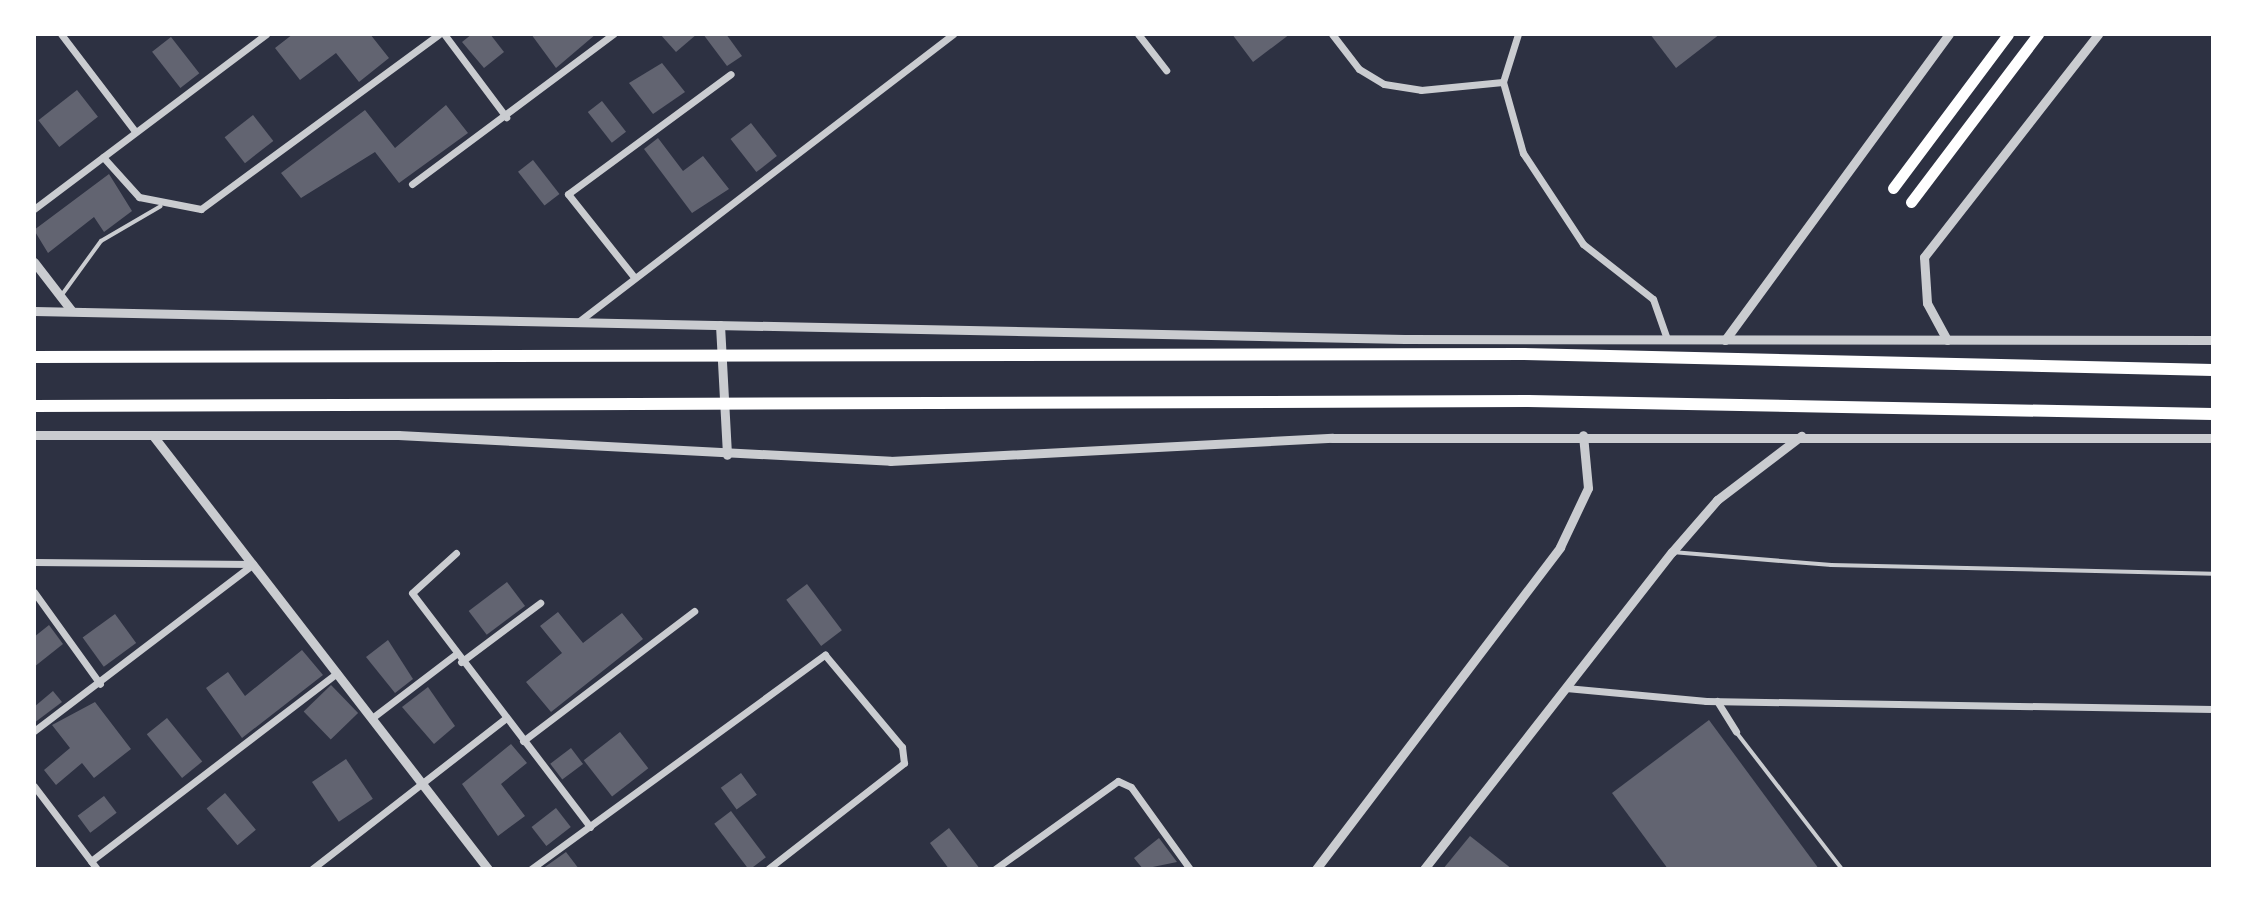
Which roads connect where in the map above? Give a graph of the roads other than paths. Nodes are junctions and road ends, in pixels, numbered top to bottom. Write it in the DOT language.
graph roads {
  1 [pos="266,34"];
  2 [pos="442,34"];
  3 [pos="613,34"];
  4 [pos="953,34"];
  5 [pos="1138,34"];
  6 [pos="1332,34"];
  7 [pos="1518,34"];
  8 [pos="1949,34"];
  9 [pos="2008,34"];
  10 [pos="2038,34"];
  11 [pos="2098,34"];
  12 [pos="66,36"];
  13 [pos="943,37"];
  14 [pos="1166,70"];
  15 [pos="731,74"];
  16 [pos="1503,82"];
  17 [pos="506,117"];
  18 [pos="135,131"];
  19 [pos="103,157"];
  20 [pos="412,184"];
  21 [pos="1893,188"];
  22 [pos="1911,202"];
  23 [pos="161,206"];
  24 [pos="34,209"];
  25 [pos="34,262"];
  26 [pos="634,277"];
  27 [pos="61,297"];
  28 [pos="71,310"];
  29 [pos="34,311"];
  30 [pos="578,322"];
  31 [pos="720,325"];
  32 [pos="1667,339"];
  33 [pos="1725,340"];
  34 [pos="1947,340"];
  35 [pos="2213,340"];
  36 [pos="34,357"];
  37 [pos="2213,370"];
  38 [pos="34,406"];
  39 [pos="2213,414"];
  40 [pos="34,435"];
  41 [pos="1583,435"];
  42 [pos="1801,436"];
  43 [pos="154,437"];
  44 [pos="2213,438"];
  45 [pos="727,455"];
  46 [pos="1672,552"];
  47 [pos="456,553"];
  48 [pos="34,562"];
  49 [pos="253,564"];
  50 [pos="2213,574"];
  51 [pos="34,592"];
  52 [pos="540,603"];
  53 [pos="694,611"];
  54 [pos="458,658"];
  55 [pos="337,673"];
  56 [pos="100,684"];
  57 [pos="1566,688"];
  58 [pos="1717,701"];
  59 [pos="2213,709"];
  60 [pos="372,718"];
  61 [pos="505,719"];
  62 [pos="34,731"];
  63 [pos="1736,732"];
  64 [pos="523,741"];
  65 [pos="422,783"];
  66 [pos="34,786"];
  67 [pos="590,827"];
  68 [pos="91,861"];
  69 [pos="483,867"];
  70 [pos="97,869"];
  71 [pos="312,869"];
  72 [pos="531,869"];
  73 [pos="768,869"];
  74 [pos="995,869"];
  75 [pos="1190,869"];
  76 [pos="1316,869"];
  77 [pos="1424,869"];
  78 [pos="1842,869"];
  1 -- 18 [label="street"];
  2 -- 17 [label="street"];
  2 -- 23 [label="street"];
  3 -- 17 [label="street"];
  4 -- 13 [label="street"];
  5 -- 14 [label="street"];
  6 -- 16 [label="street"];
  7 -- 16 [label="street"];
  8 -- 33 [label="street"];
  9 -- 21 [label="main road"];
  10 -- 22 [label="main road"];
  11 -- 34 [label="street"];
  12 -- 18 [label="street"];
  13 -- 26 [label="street"];
  15 -- 26 [label="street"];
  16 -- 32 [label="street"];
  17 -- 20 [label="street"];
  18 -- 19 [label="street"];
  19 -- 23 [label="street"];
  19 -- 24 [label="street"];
  23 -- 27 [label="lane"];
  25 -- 27 [label="street"];
  26 -- 30 [label="street"];
  27 -- 28 [label="street"];
  28 -- 29 [label="street"];
  28 -- 30 [label="street"];
  30 -- 31 [label="street"];
  31 -- 32 [label="street"];
  31 -- 45 [label="street"];
  32 -- 33 [label="street"];
  33 -- 34 [label="street"];
  34 -- 35 [label="street"];
  36 -- 37 [label="highway"];
  38 -- 39 [label="highway"];
  40 -- 43 [label="street"];
  41 -- 42 [label="street"];
  41 -- 45 [label="street"];
  41 -- 76 [label="street"];
  42 -- 44 [label="street"];
  42 -- 46 [label="street"];
  43 -- 45 [label="street"];
  43 -- 49 [label="street"];
  46 -- 50 [label="lane"];
  46 -- 57 [label="street"];
  47 -- 54 [label="street"];
  48 -- 49 [label="street"];
  49 -- 55 [label="street"];
  49 -- 56 [label="street"];
  51 -- 56 [label="street"];
  52 -- 54 [label="street"];
  53 -- 64 [label="street"];
  54 -- 60 [label="street"];
  54 -- 61 [label="street"];
  55 -- 60 [label="street"];
  55 -- 68 [label="street"];
  56 -- 62 [label="street"];
  57 -- 58 [label="street"];
  57 -- 77 [label="street"];
  58 -- 59 [label="street"];
  58 -- 63 [label="street"];
  60 -- 65 [label="street"];
  61 -- 64 [label="street"];
  61 -- 65 [label="street"];
  63 -- 78 [label="lane"];
  64 -- 67 [label="street"];
  65 -- 69 [label="street"];
  65 -- 71 [label="street"];
  66 -- 68 [label="street"];
  67 -- 72 [label="street"];
  67 -- 73 [label="street"];
  68 -- 70 [label="street"];
  74 -- 75 [label="street"];
}
